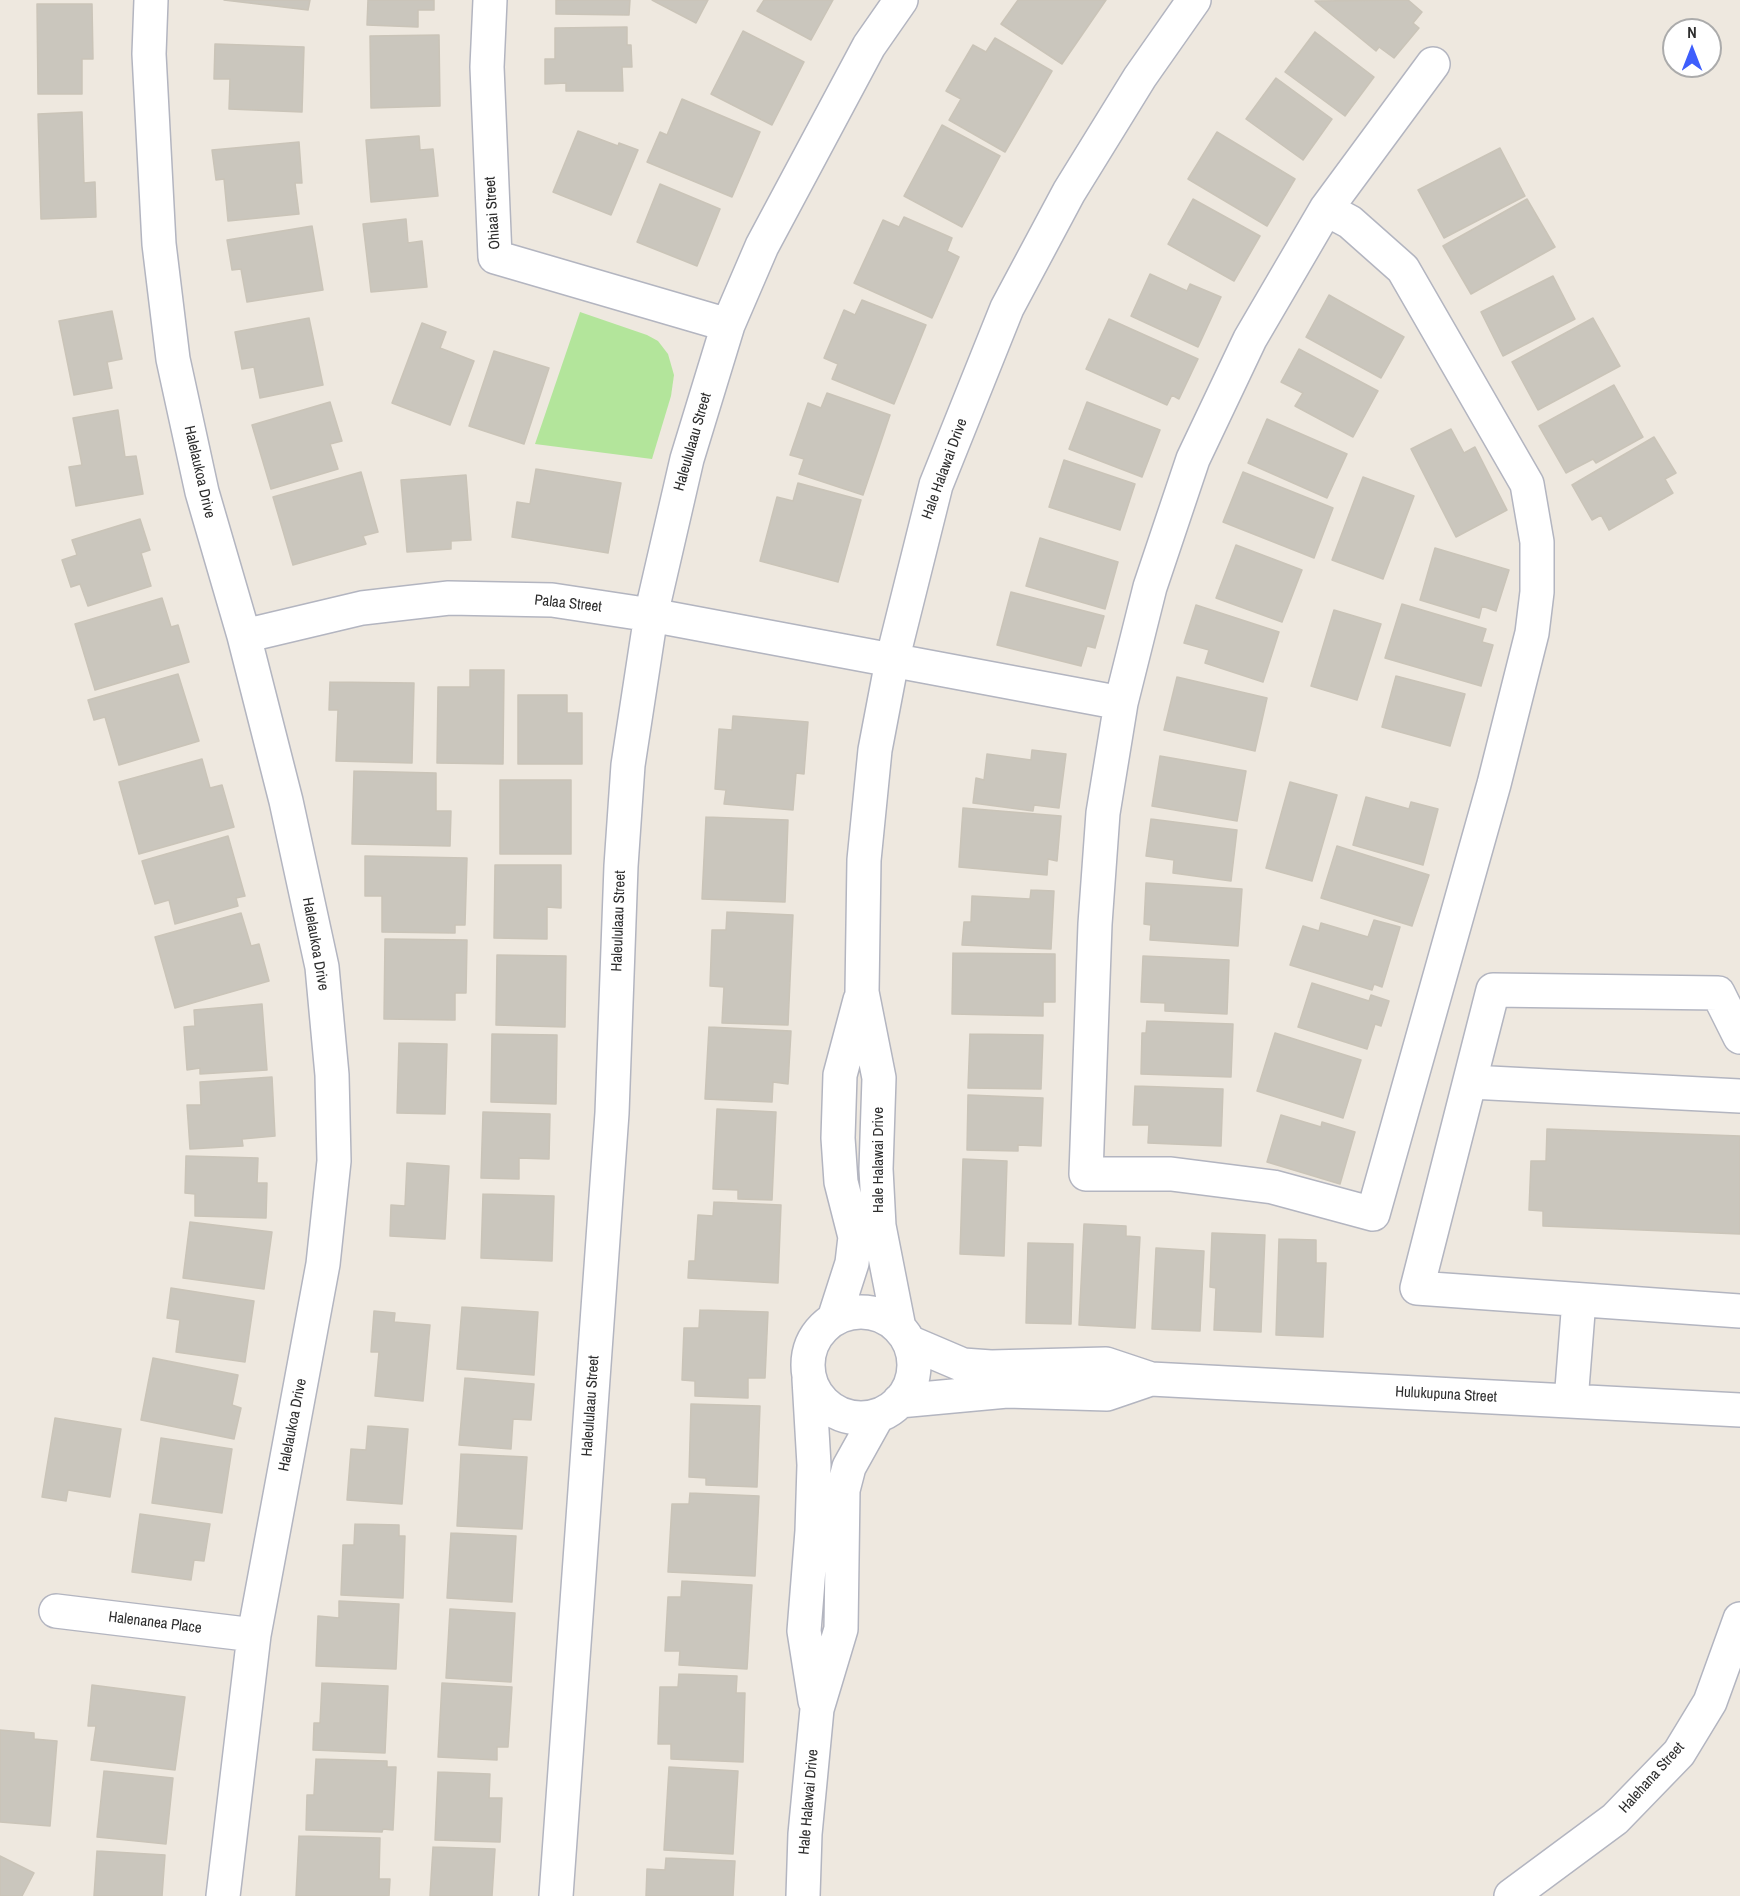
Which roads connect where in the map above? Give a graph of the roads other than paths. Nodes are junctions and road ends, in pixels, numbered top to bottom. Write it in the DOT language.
graph roads {
  1 [pos="151,0"];
  2 [pos="490,0"];
  3 [pos="901,0"];
  4 [pos="1194,0"];
  5 [pos="1433,64"];
  6 [pos="1326,208"];
  7 [pos="728,325"];
  8 [pos="651,615"];
  9 [pos="244,636"];
  10 [pos="892,661"];
  11 [pos="1121,703"];
  12 [pos="862,992"];
  13 [pos="1740,1037"];
  14 [pos="1471,1082"];
  15 [pos="1740,1096"];
  16 [pos="1579,1300"];
  17 [pos="1740,1311"];
  18 [pos="834,1319"];
  19 [pos="904,1335"];
  20 [pos="809,1378"];
  21 [pos="1151,1379"];
  22 [pos="1571,1401"];
  23 [pos="889,1408"];
  24 [pos="1740,1410"];
  25 [pos="56,1611"];
  26 [pos="1740,1619"];
  27 [pos="254,1635"];
  28 [pos="817,1709"];
  29 [pos="223,1896"];
  30 [pos="556,1896"];
  31 [pos="803,1896"];
  32 [pos="1511,1896"];
  1 -- 9 [label="street, Halelaukoa Drive"];
  2 -- 7 [label="street, Ohiaai Street"];
  3 -- 7 [label="street, Haleululaau Street"];
  4 -- 10 [label="street, Hale Halawai Drive"];
  5 -- 6 [label="street"];
  6 -- 11 [label="street"];
  6 -- 11 [label="street"];
  7 -- 8 [label="street, Haleululaau Street"];
  8 -- 9 [label="street, Palaa Street"];
  8 -- 10 [label="street, Palaa Street"];
  8 -- 30 [label="street, Haleululaau Street"];
  9 -- 27 [label="street, Halelaukoa Drive"];
  10 -- 11 [label="street, Palaa Street"];
  10 -- 12 [label="street, Hale Halawai Drive"];
  12 -- 18 [label="street, Hale Halawai Drive"];
  12 -- 19 [label="street, Hale Halawai Drive"];
  13 -- 14 [label="street"];
  14 -- 15 [label="street"];
  14 -- 16 [label="street"];
  16 -- 17 [label="street"];
  16 -- 22 [label="street"];
  18 -- 19 [label="street"];
  18 -- 20 [label="street"];
  19 -- 21 [label="street, Hulukupuna Street"];
  19 -- 23 [label="street"];
  20 -- 23 [label="street"];
  20 -- 28 [label="street, Hale Halawai Drive"];
  21 -- 22 [label="street, Hulukupuna Street"];
  21 -- 23 [label="street, Hulukupuna Street"];
  22 -- 24 [label="street, Hulukupuna Street"];
  23 -- 28 [label="street, Hale Halawai Drive"];
  25 -- 27 [label="street, Halenanea Place"];
  26 -- 32 [label="street, Halehana Street"];
  27 -- 29 [label="street, Halelaukoa Drive"];
  28 -- 31 [label="street, Hale Halawai Drive"];
}
